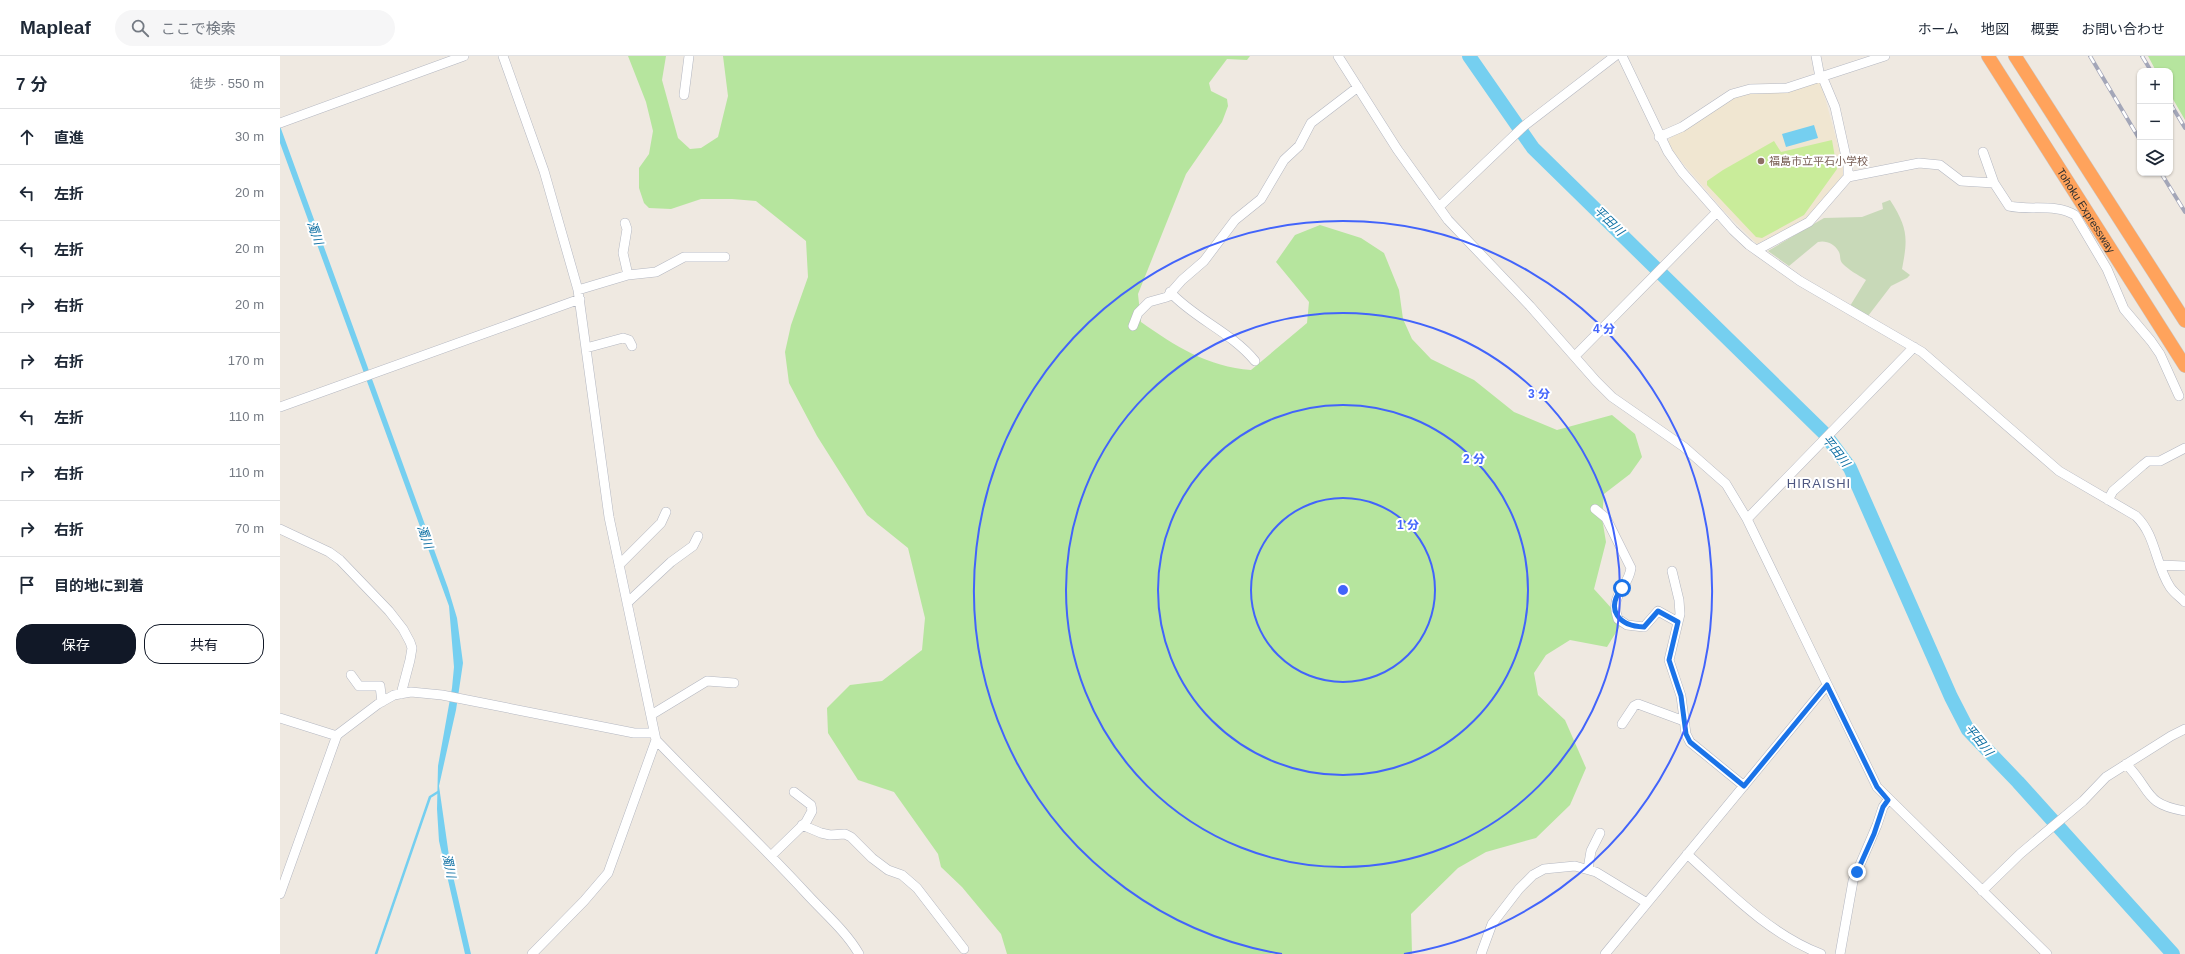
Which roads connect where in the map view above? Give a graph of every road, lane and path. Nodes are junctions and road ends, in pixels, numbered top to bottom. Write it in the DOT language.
graph roads {
  1 [pos="464,56"];
  2 [pos="503,56"];
  3 [pos="689,56"];
  4 [pos="1338,56"];
  5 [pos="1615,56"];
  6 [pos="1622,56"];
  7 [pos="1816,56"];
  8 [pos="1885,56"];
  9 [pos="1988,56"];
  10 [pos="2015,56"];
  11 [pos="1821,77"];
  12 [pos="1358,86"];
  13 [pos="684,95"];
  14 [pos="281,123"];
  15 [pos="1659,137"];
  16 [pos="1983,152"];
  17 [pos="1848,176"];
  18 [pos="1994,183"];
  19 [pos="1439,207"];
  20 [pos="1717,212"];
  21 [pos="625,223"];
  22 [pos="1757,250"];
  23 [pos="725,256"];
  24 [pos="628,275"];
  25 [pos="1170,292"];
  26 [pos="579,295"];
  27 [pos="2185,321"];
  28 [pos="1133,326"];
  29 [pos="632,346"];
  30 [pos="1914,347"];
  31 [pos="586,348"];
  32 [pos="1575,356"];
  33 [pos="1255,362"];
  34 [pos="2185,366"];
  35 [pos="2179,396"];
  36 [pos="280,407"];
  37 [pos="2185,448"];
  38 [pos="2108,500"];
  39 [pos="1595,510"];
  40 [pos="666,512"];
  41 [pos="1747,520"];
  42 [pos="280,529"];
  43 [pos="698,536"];
  44 [pos="619,565"];
  45 [pos="2160,565"];
  46 [pos="2185,566"];
  47 [pos="1672,571"];
  48 [pos="2185,602"];
  49 [pos="627,603"];
  50 [pos="1678,622"];
  51 [pos="351,675"];
  52 [pos="734,683"];
  53 [pos="1827,685"];
  54 [pos="401,694"];
  55 [pos="382,702"];
  56 [pos="651,715"];
  57 [pos="280,718"];
  58 [pos="1684,721"];
  59 [pos="1622,724"];
  60 [pos="2185,729"];
  61 [pos="337,736"];
  62 [pos="655,737"];
  63 [pos="2126,764"];
  64 [pos="1744,786"];
  65 [pos="794,792"];
  66 [pos="1888,800"];
  67 [pos="2185,811"];
  68 [pos="802,825"];
  69 [pos="1600,833"];
  70 [pos="1687,854"];
  71 [pos="771,856"];
  72 [pos="1588,869"];
  73 [pos="1982,891"];
  74 [pos="280,894"];
  75 [pos="1647,903"];
  76 [pos="964,949"];
  77 [pos="532,954"];
  78 [pos="859,954"];
  79 [pos="1481,954"];
  80 [pos="1605,954"];
  81 [pos="1821,954"];
  82 [pos="1840,954"];
  83 [pos="2046,954"];
  1 -- 14 [label="street"];
  2 -- 26 [label="street"];
  3 -- 13 [label="street"];
  4 -- 12 [label="street"];
  5 -- 19 [label="street"];
  6 -- 15 [label="street"];
  7 -- 11 [label="street"];
  8 -- 11 [label="street"];
  9 -- 34 [label="highway, Tohoku Expressway"];
  10 -- 27 [label="highway"];
  11 -- 15 [label="street"];
  11 -- 17 [label="street"];
  12 -- 19 [label="street"];
  12 -- 25 [label="street"];
  15 -- 20 [label="street"];
  16 -- 18 [label="street"];
  17 -- 18 [label="street"];
  17 -- 22 [label="street"];
  18 -- 35 [label="street"];
  19 -- 32 [label="street"];
  20 -- 22 [label="street"];
  20 -- 32 [label="street"];
  21 -- 24 [label="street"];
  22 -- 30 [label="street"];
  23 -- 24 [label="street"];
  24 -- 26 [label="street"];
  25 -- 28 [label="street"];
  25 -- 33 [label="street"];
  26 -- 31 [label="street"];
  26 -- 36 [label="street"];
  29 -- 31 [label="street"];
  30 -- 38 [label="street"];
  30 -- 41 [label="street"];
  31 -- 44 [label="street"];
  32 -- 41 [label="street"];
  37 -- 38 [label="street"];
  38 -- 45 [label="street"];
  39 -- 50 [label="street"];
  40 -- 44 [label="street"];
  41 -- 53 [label="street"];
  42 -- 54 [label="street"];
  43 -- 49 [label="street"];
  44 -- 49 [label="street"];
  45 -- 46 [label="street"];
  45 -- 48 [label="street"];
  47 -- 50 [label="street"];
  49 -- 56 [label="street"];
  50 -- 58 [label="street"];
  51 -- 55 [label="street"];
  52 -- 56 [label="street"];
  53 -- 64 [label="street"];
  53 -- 66 [label="street"];
  54 -- 55 [label="street"];
  54 -- 62 [label="street"];
  55 -- 61 [label="street"];
  56 -- 62 [label="street"];
  57 -- 61 [label="street"];
  58 -- 59 [label="street"];
  58 -- 64 [label="street"];
  60 -- 63 [label="street"];
  61 -- 74 [label="street"];
  62 -- 71 [label="street"];
  62 -- 77 [label="street"];
  63 -- 67 [label="street"];
  63 -- 73 [label="street"];
  64 -- 70 [label="street"];
  65 -- 68 [label="street"];
  66 -- 73 [label="street"];
  66 -- 82 [label="street"];
  68 -- 71 [label="street"];
  68 -- 76 [label="street"];
  69 -- 72 [label="street"];
  70 -- 75 [label="street"];
  70 -- 81 [label="street"];
  71 -- 78 [label="street"];
  72 -- 75 [label="street"];
  72 -- 79 [label="street"];
  73 -- 83 [label="street"];
  75 -- 80 [label="street"];
}
